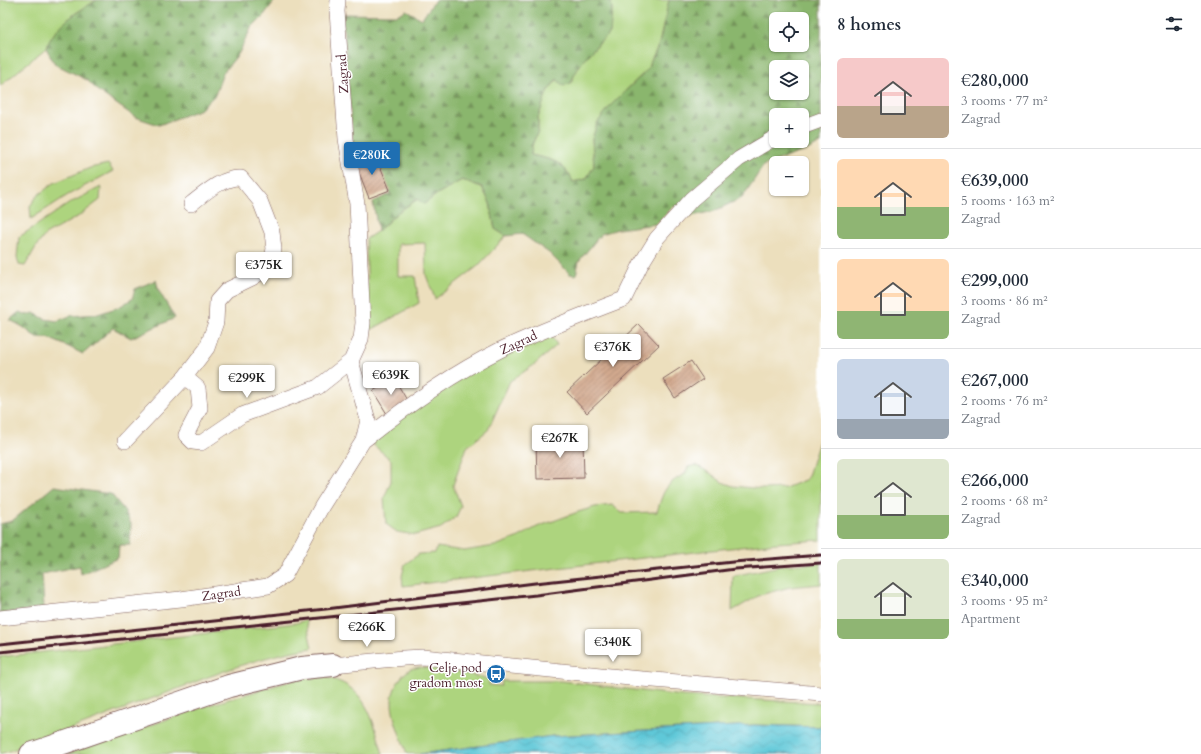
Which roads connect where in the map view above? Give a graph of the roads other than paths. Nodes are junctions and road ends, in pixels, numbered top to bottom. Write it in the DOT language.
graph roads {
  1 [pos="338,0"];
  2 [pos="821,120"];
  3 [pos="809,125"];
  4 [pos="769,141"];
  5 [pos="190,204"];
  6 [pos="351,361"];
  7 [pos="185,377"];
  8 [pos="125,441"];
  9 [pos="363,441"];
  10 [pos="0,618"];
  11 [pos="333,665"];
  12 [pos="821,694"];
  13 [pos="31,754"];
  1 -- 6 [label="street, Zagrad"];
  2 -- 3 [label="street"];
  4 -- 9 [label="street, Zagrad"];
  5 -- 7 [label="street"];
  6 -- 7 [label="street, Zagrad"];
  6 -- 9 [label="street, Zagrad"];
  7 -- 8 [label="street"];
  9 -- 10 [label="street, Zagrad"];
  11 -- 12 [label="street"];
  11 -- 13 [label="street"];
}
